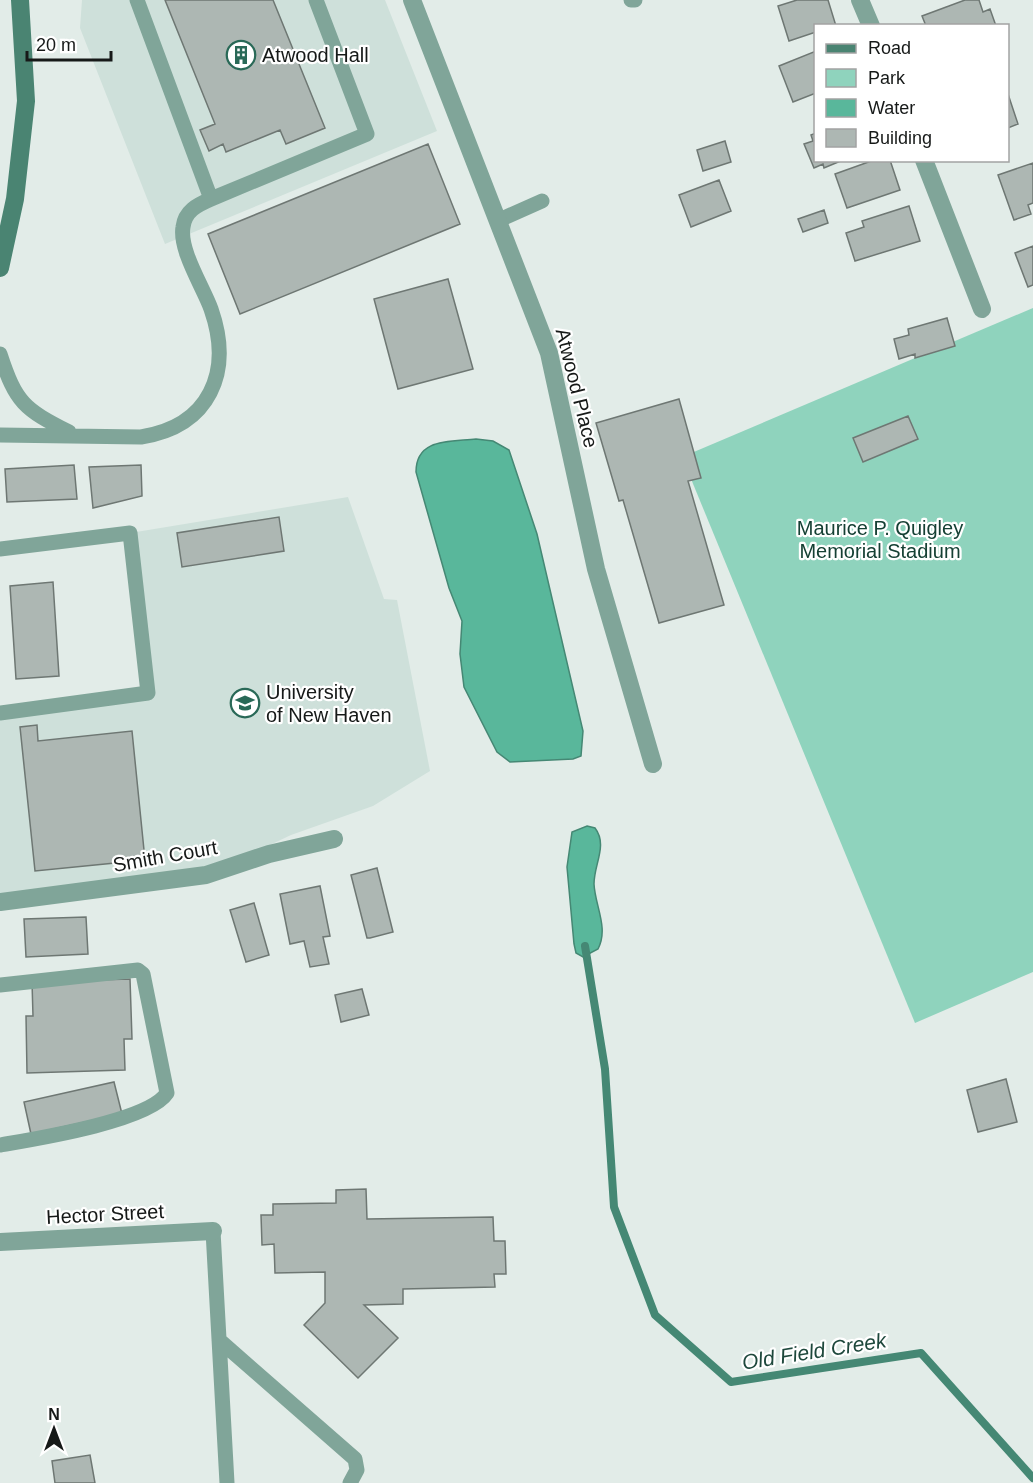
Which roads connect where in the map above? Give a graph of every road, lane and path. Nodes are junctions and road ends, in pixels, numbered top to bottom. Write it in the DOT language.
graph roads {
  1 [pos="20,0"];
  2 [pos="136,0"];
  3 [pos="316,0"];
  4 [pos="412,0"];
  5 [pos="861,0"];
  6 [pos="870,24"];
  7 [pos="925,162"];
  8 [pos="211,199"];
  9 [pos="542,201"];
  10 [pos="497,221"];
  11 [pos="0,268"];
  12 [pos="982,309"];
  13 [pos="0,354"];
  14 [pos="75,434"];
  15 [pos="0,435"];
  16 [pos="0,549"];
  17 [pos="0,713"];
  18 [pos="653,764"];
  19 [pos="334,839"];
  20 [pos="0,902"];
  21 [pos="0,985"];
  22 [pos="0,1145"];
  23 [pos="213,1231"];
  24 [pos="0,1242"];
  25 [pos="219,1340"];
  26 [pos="227,1483"];
  27 [pos="350,1483"];
  1 -- 11 [label="main road"];
  2 -- 8 [label="lane"];
  3 -- 8 [label="lane"];
  4 -- 10 [label="street, Atwood Place"];
  5 -- 6 [label="street"];
  7 -- 12 [label="street"];
  8 -- 14 [label="lane"];
  9 -- 10 [label="lane"];
  10 -- 18 [label="street, Atwood Place"];
  13 -- 14 [label="lane"];
  14 -- 15 [label="lane"];
  16 -- 17 [label="lane"];
  19 -- 20 [label="street, Smith Court"];
  21 -- 22 [label="lane"];
  23 -- 24 [label="street, Hector Street"];
  23 -- 25 [label="lane"];
  25 -- 26 [label="lane"];
  25 -- 27 [label="lane"];
}
